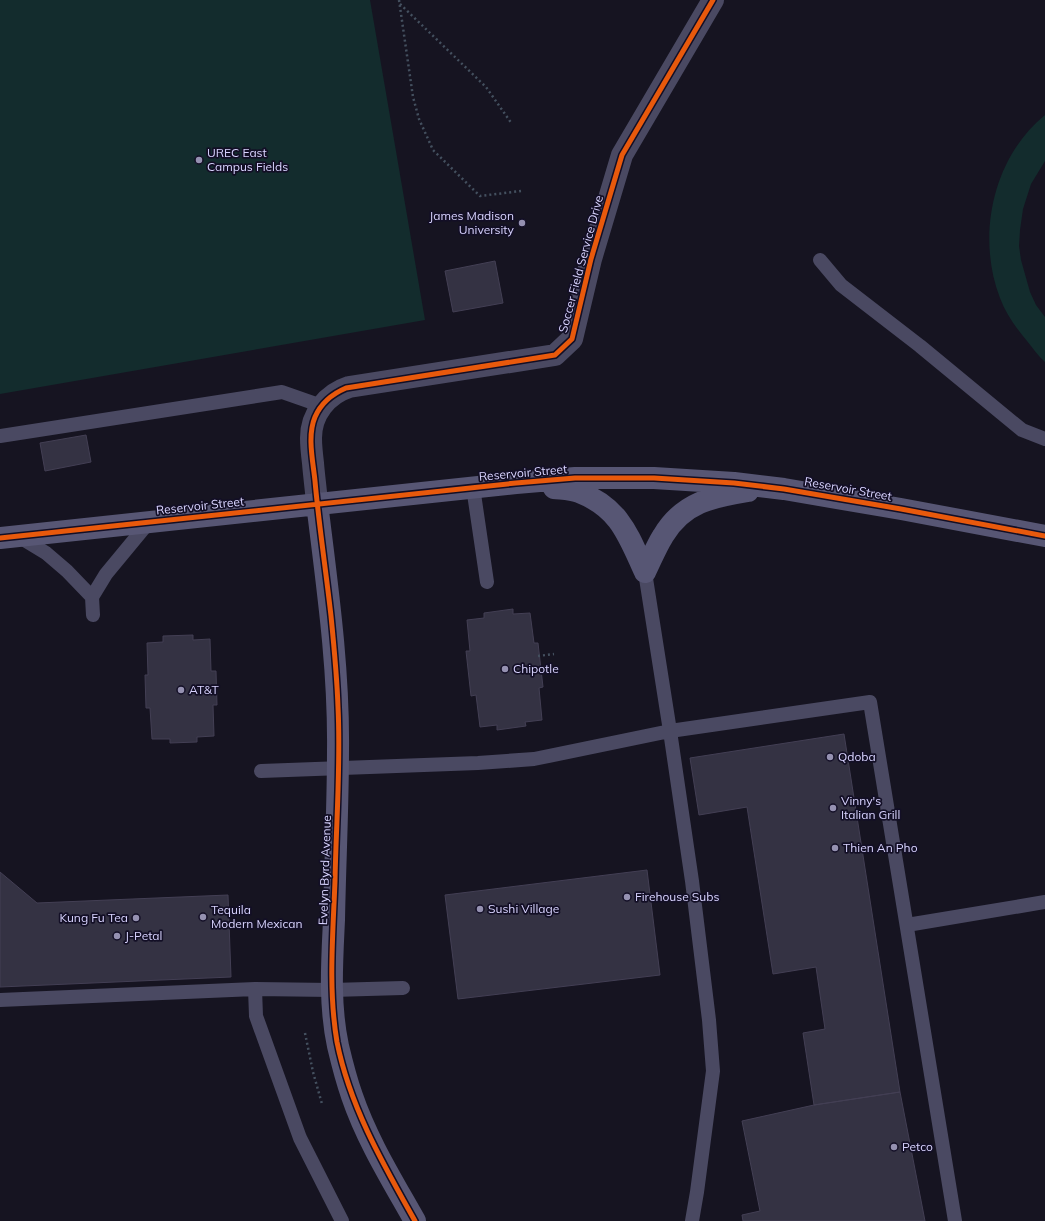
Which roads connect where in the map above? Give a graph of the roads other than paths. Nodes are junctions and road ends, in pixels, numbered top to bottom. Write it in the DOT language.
graph roads {
  1 [pos="710,1"];
  2 [pos="820,260"];
  3 [pos="322,406"];
  4 [pos="0,436"];
  5 [pos="1045,439"];
  6 [pos="516,483"];
  7 [pos="472,487"];
  8 [pos="771,487"];
  9 [pos="317,503"];
  10 [pos="149,522"];
  11 [pos="1045,536"];
  12 [pos="9,537"];
  13 [pos="645,572"];
  14 [pos="487,582"];
  15 [pos="92,597"];
  16 [pos="93,615"];
  17 [pos="670,732"];
  18 [pos="338,768"];
  19 [pos="260,771"];
  20 [pos="1045,902"];
  21 [pos="908,925"];
  22 [pos="403,988"];
  23 [pos="255,989"];
  24 [pos="332,990"];
  25 [pos="0,1000"];
  26 [pos="342,1221"];
  27 [pos="415,1221"];
  28 [pos="692,1221"];
  29 [pos="955,1221"];
  1 -- 3 [label="street, Soccer Field Service Drive"];
  2 -- 5 [label="lane"];
  3 -- 4 [label="lane"];
  3 -- 9 [label="street, Soccer Field Service Drive"];
  6 -- 7 [label="main road, Reservoir Street"];
  6 -- 8 [label="main road, Reservoir Street"];
  6 -- 13 [label="main road"];
  7 -- 9 [label="main road, Reservoir Street"];
  7 -- 14 [label="lane"];
  8 -- 11 [label="main road, Reservoir Street"];
  8 -- 13 [label="main road"];
  9 -- 10 [label="main road, Reservoir Street"];
  9 -- 18 [label="main road, Evelyn Byrd Avenue"];
  10 -- 12 [label="main road, Reservoir Street"];
  10 -- 15 [label="lane"];
  12 -- 15 [label="lane"];
  13 -- 17 [label="lane"];
  15 -- 16 [label="lane"];
  17 -- 18 [label="lane"];
  17 -- 21 [label="lane"];
  17 -- 28 [label="lane"];
  18 -- 19 [label="lane"];
  18 -- 24 [label="main road, Evelyn Byrd Avenue"];
  20 -- 21 [label="lane"];
  21 -- 29 [label="lane"];
  22 -- 24 [label="lane"];
  23 -- 24 [label="lane"];
  23 -- 25 [label="lane"];
  23 -- 26 [label="lane"];
  24 -- 27 [label="main road, Evelyn Byrd Avenue"];
}
